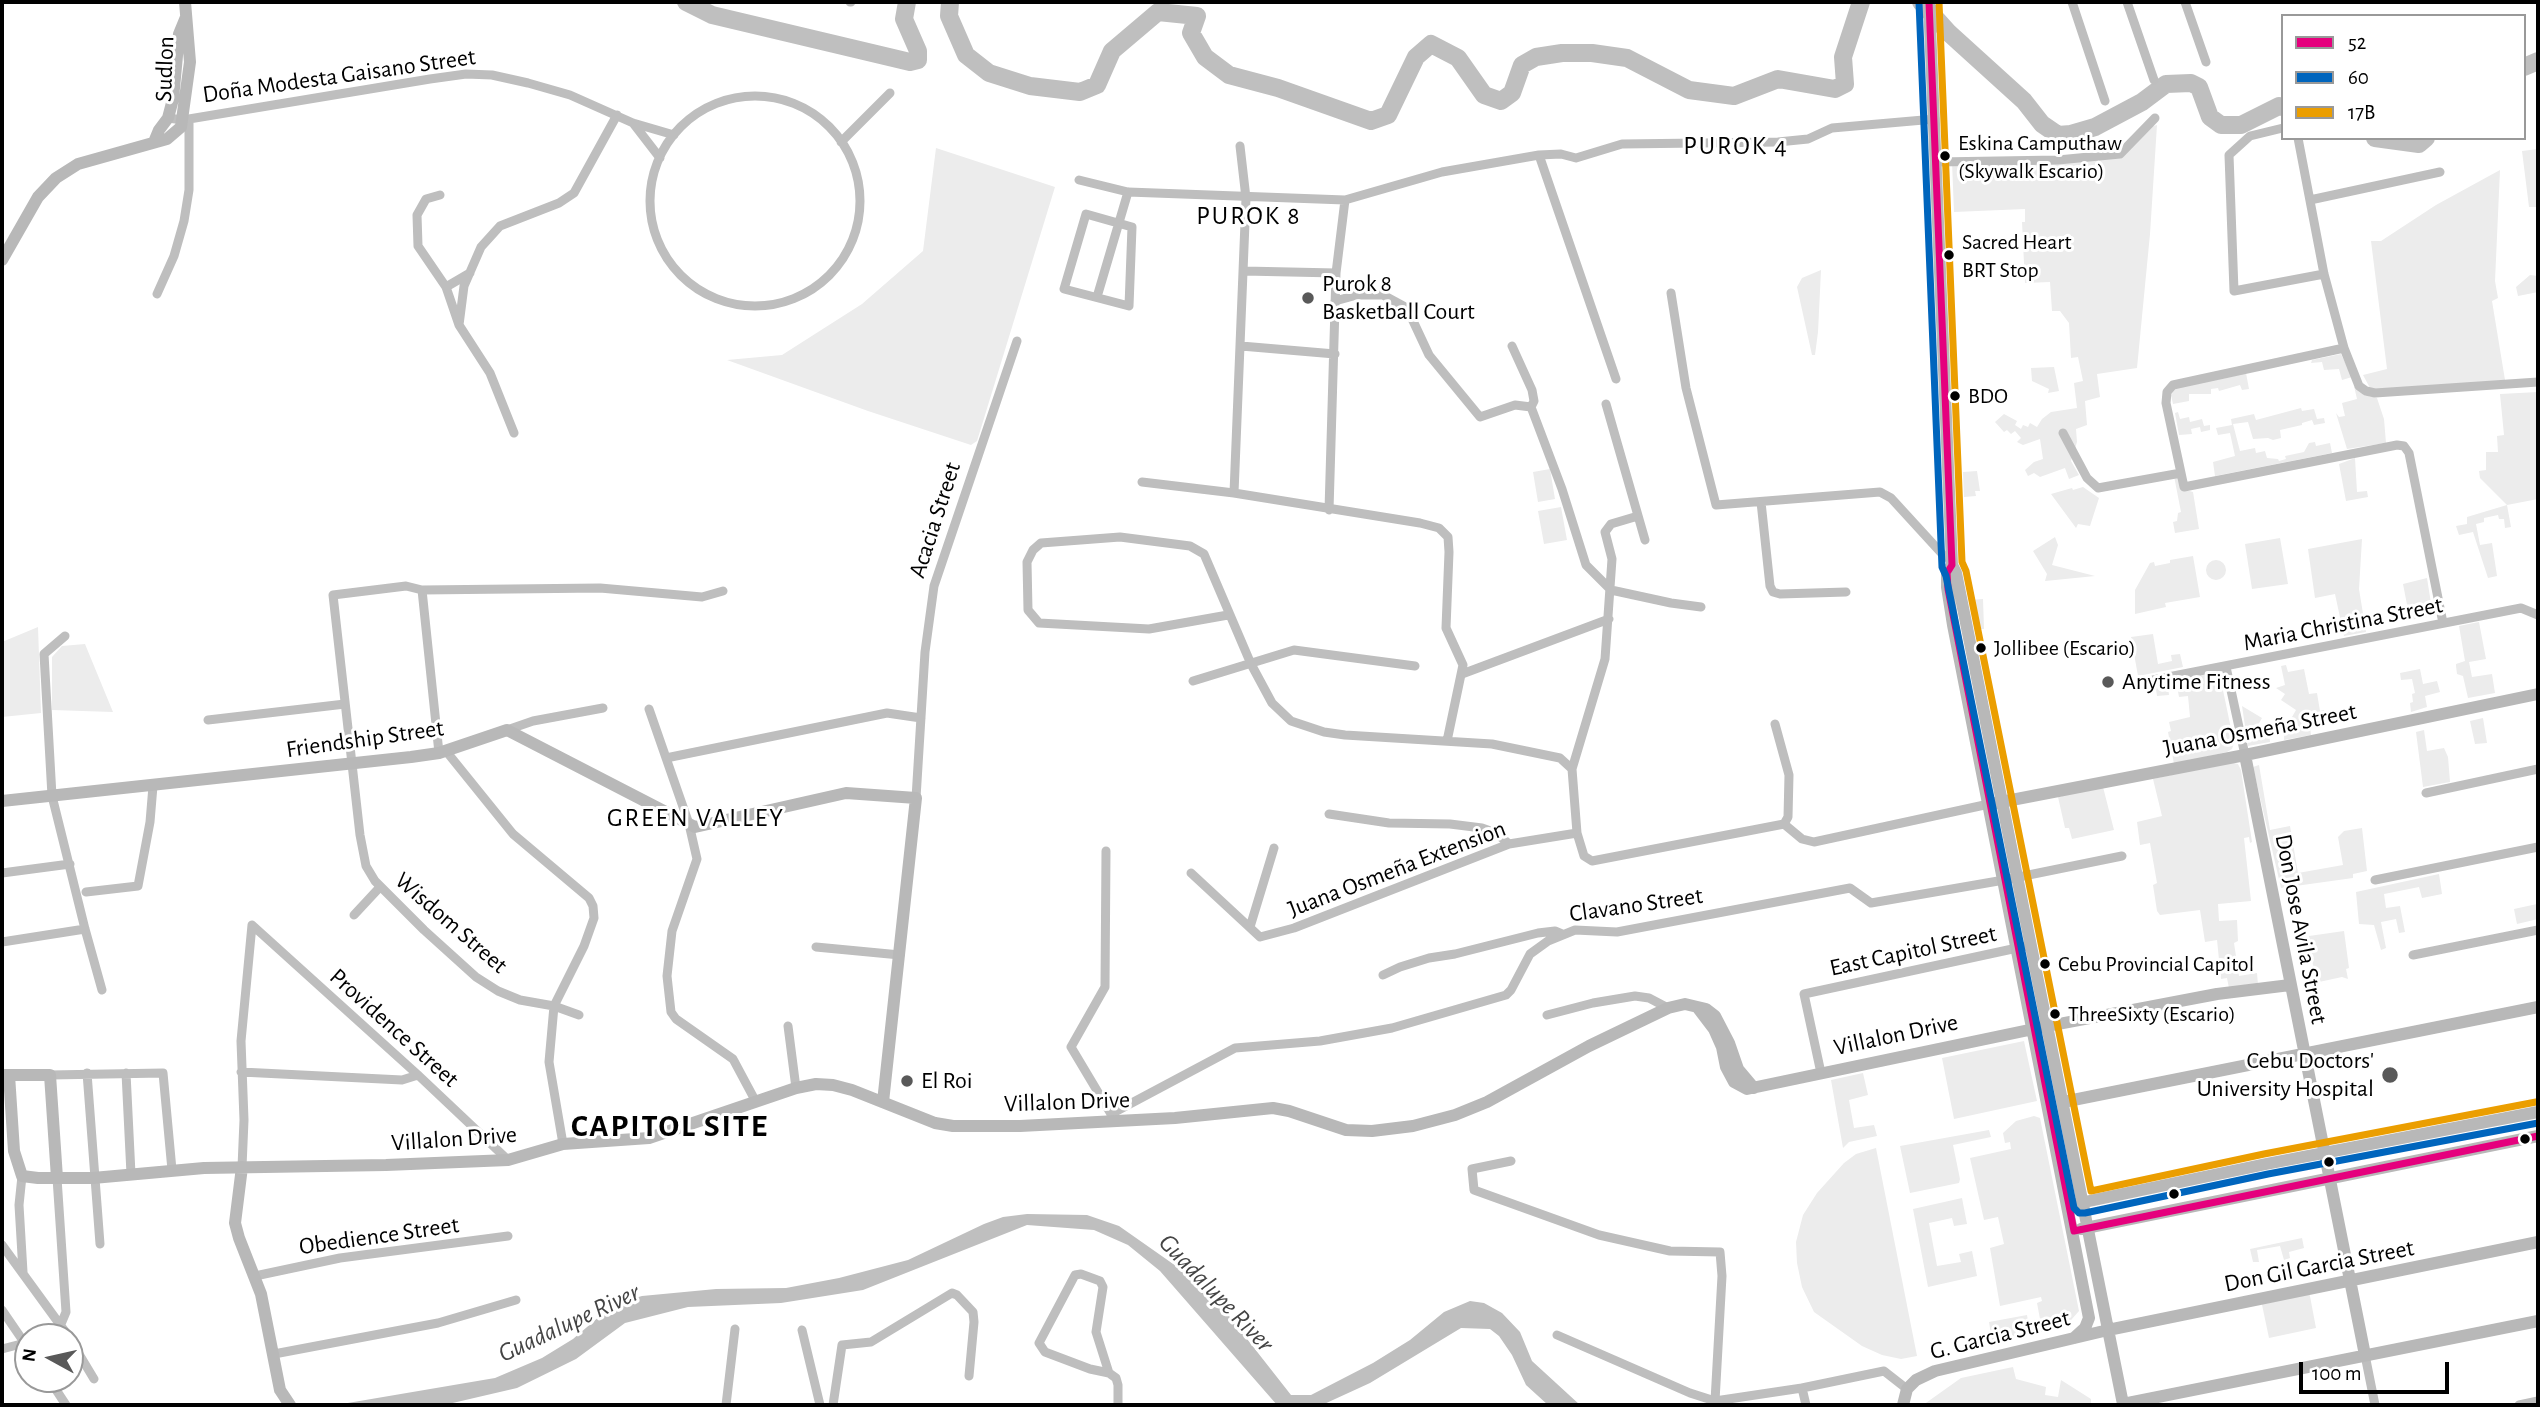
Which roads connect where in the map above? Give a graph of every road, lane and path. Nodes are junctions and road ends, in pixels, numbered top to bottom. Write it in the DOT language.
graph roads {
  1 [pos="185,2"];
  2 [pos="1929,2"];
  3 [pos="2084,2"];
  4 [pos="2127,2"];
  5 [pos="2185,2"];
  6 [pos="2072,4"];
  7 [pos="186,16"];
  8 [pos="2206,62"];
  9 [pos="2154,80"];
  10 [pos="890,93"];
  11 [pos="2105,101"];
  12 [pos="617,115"];
  13 [pos="168,118"];
  14 [pos="2155,118"];
  15 [pos="186,119"];
  16 [pos="1935,119"];
  17 [pos="633,122"];
  18 [pos="2281,128"];
  19 [pos="674,135"];
  20 [pos="2298,140"];
  21 [pos="154,142"];
  22 [pos="841,142"];
  23 [pos="1240,146"];
  24 [pos="1539,155"];
  25 [pos="660,158"];
  26 [pos="1937,162"];
  27 [pos="2441,172"];
  28 [pos="1079,180"];
  29 [pos="1128,192"];
  30 [pos="440,195"];
  31 [pos="1246,198"];
  32 [pos="1345,200"];
  33 [pos="2310,200"];
  34 [pos="1119,223"];
  35 [pos="2,260"];
  36 [pos="1244,271"];
  37 [pos="470,273"];
  38 [pos="1336,274"];
  39 [pos="2324,274"];
  40 [pos="446,287"];
  41 [pos="1671,293"];
  42 [pos="157,295"];
  43 [pos="1097,298"];
  44 [pos="1335,301"];
  45 [pos="459,325"];
  46 [pos="1017,341"];
  47 [pos="1241,345"];
  48 [pos="1511,346"];
  49 [pos="2344,348"];
  50 [pos="1335,354"];
  51 [pos="1616,379"];
  52 [pos="2538,382"];
  53 [pos="1606,404"];
  54 [pos="1531,407"];
  55 [pos="514,433"];
  56 [pos="2063,433"];
  57 [pos="2181,473"];
  58 [pos="1142,482"];
  59 [pos="1234,493"];
  60 [pos="1761,502"];
  61 [pos="1329,510"];
  62 [pos="1638,516"];
  63 [pos="1645,540"];
  64 [pos="1952,562"];
  65 [pos="422,590"];
  66 [pos="1611,590"];
  67 [pos="723,591"];
  68 [pos="1846,592"];
  69 [pos="1701,607"];
  70 [pos="1228,615"];
  71 [pos="2538,615"];
  72 [pos="1609,619"];
  73 [pos="2443,623"];
  74 [pos="65,636"];
  75 [pos="1251,664"];
  76 [pos="1415,666"];
  77 [pos="2226,667"];
  78 [pos="1462,674"];
  79 [pos="2153,680"];
  80 [pos="1193,681"];
  81 [pos="2538,694"];
  82 [pos="345,704"];
  83 [pos="603,708"];
  84 [pos="649,709"];
  85 [pos="921,718"];
  86 [pos="208,720"];
  87 [pos="1775,724"];
  88 [pos="507,730"];
  89 [pos="1447,741"];
  90 [pos="443,752"];
  91 [pos="2245,755"];
  92 [pos="666,758"];
  93 [pos="352,764"];
  94 [pos="1572,769"];
  95 [pos="2538,769"];
  96 [pos="153,786"];
  97 [pos="2426,793"];
  98 [pos="52,796"];
  99 [pos="916,799"];
  100 [pos="2,801"];
  101 [pos="1996,803"];
  102 [pos="1329,814"];
  103 [pos="689,824"];
  104 [pos="1784,824"];
  105 [pos="1577,833"];
  106 [pos="1509,845"];
  107 [pos="2538,847"];
  108 [pos="1274,848"];
  109 [pos="1106,851"];
  110 [pos="2122,856"];
  111 [pos="70,864"];
  112 [pos="2,873"];
  113 [pos="1191,873"];
  114 [pos="2018,878"];
  115 [pos="2004,880"];
  116 [pos="2375,880"];
  117 [pos="380,887"];
  118 [pos="86,892"];
  119 [pos="354,915"];
  120 [pos="1250,927"];
  121 [pos="85,929"];
  122 [pos="2538,930"];
  123 [pos="1562,934"];
  124 [pos="2,942"];
  125 [pos="2031,945"];
  126 [pos="816,947"];
  127 [pos="2017,948"];
  128 [pos="900,955"];
  129 [pos="2413,955"];
  130 [pos="1383,975"];
  131 [pos="2291,985"];
  132 [pos="102,990"];
  133 [pos="554,1006"];
  134 [pos="2538,1007"];
  135 [pos="1668,1008"];
  136 [pos="579,1015"];
  137 [pos="1547,1015"];
  138 [pos="788,1026"];
  139 [pos="2048,1026"];
  140 [pos="2033,1029"];
  141 [pos="2304,1053"];
  142 [pos="242,1072"];
  143 [pos="87,1073"];
  144 [pos="126,1073"];
  145 [pos="1821,1073"];
  146 [pos="5,1075"];
  147 [pos="50,1075"];
  148 [pos="418,1075"];
  149 [pos="796,1088"];
  150 [pos="756,1102"];
  151 [pos="883,1102"];
  152 [pos="2063,1102"];
  153 [pos="2538,1112"];
  154 [pos="1111,1118"];
  155 [pos="2538,1136"];
  156 [pos="564,1144"];
  157 [pos="2324,1154"];
  158 [pos="508,1160"];
  159 [pos="1511,1161"];
  160 [pos="242,1167"];
  161 [pos="172,1170"];
  162 [pos="131,1174"];
  163 [pos="22,1176"];
  164 [pos="57,1178"];
  165 [pos="93,1178"];
  166 [pos="2329,1178"];
  167 [pos="2083,1203"];
  168 [pos="2069,1206"];
  169 [pos="2089,1228"];
  170 [pos="2074,1231"];
  171 [pos="508,1236"];
  172 [pos="2538,1242"];
  173 [pos="100,1244"];
  174 [pos="2,1245"];
  175 [pos="23,1274"];
  176 [pos="255,1276"];
  177 [pos="2350,1281"];
  178 [pos="516,1300"];
  179 [pos="2,1310"];
  180 [pos="2538,1321"];
  181 [pos="60,1323"];
  182 [pos="61,1323"];
  183 [pos="14,1328"];
  184 [pos="735,1329"];
  185 [pos="802,1330"];
  186 [pos="2108,1330"];
  187 [pos="1557,1335"];
  188 [pos="2074,1338"];
  189 [pos="274,1354"];
  190 [pos="2365,1355"];
  191 [pos="84,1363"];
  192 [pos="1110,1373"];
  193 [pos="969,1376"];
  194 [pos="94,1379"];
  195 [pos="1802,1388"];
  196 [pos="1907,1389"];
  197 [pos="1715,1401"];
  198 [pos="2538,1401"];
  199 [pos="2123,1404"];
  200 [pos="290,1405"];
  201 [pos="726,1405"];
  202 [pos="820,1405"];
  203 [pos="833,1405"];
  204 [pos="1118,1405"];
  205 [pos="1806,1405"];
  206 [pos="1903,1405"];
  207 [pos="2375,1405"];
  208 [pos="2519,1405"];
  1 -- 7 [label="street, Sudlon"];
  2 -- 16 [label="street"];
  3 -- 6 [label="street"];
  4 -- 9 [label="street"];
  5 -- 8 [label="street"];
  6 -- 11 [label="street"];
  7 -- 13 [label="street, Sudlon"];
  7 -- 15 [label="street, Sudlon"];
  10 -- 22 [label="street"];
  12 -- 15 [label="street, Doña Modesta Gaisano Street"];
  12 -- 17 [label="street, Doña Modesta Gaisano Street"];
  12 -- 37 [label="street"];
  13 -- 15 [label="street, Doña Modesta Gaisano Street"];
  13 -- 21 [label="street, Sudlon"];
  14 -- 26 [label="street"];
  15 -- 21 [label="street, Sudlon"];
  15 -- 42 [label="street"];
  16 -- 24 [label="street"];
  16 -- 26 [label="street"];
  17 -- 19 [label="street, Doña Modesta Gaisano Street"];
  17 -- 25 [label="street, Doña Modesta Gaisano Street"];
  18 -- 39 [label="street"];
  19 -- 22 [label="street"];
  19 -- 25 [label="street"];
  20 -- 33 [label="street"];
  21 -- 35 [label="street"];
  22 -- 25 [label="street"];
  23 -- 31 [label="street"];
  24 -- 32 [label="street"];
  24 -- 51 [label="street"];
  26 -- 64 [label="street"];
  27 -- 33 [label="street"];
  28 -- 29 [label="street"];
  29 -- 31 [label="street"];
  29 -- 34 [label="street"];
  30 -- 40 [label="street"];
  31 -- 32 [label="street"];
  31 -- 36 [label="street"];
  32 -- 38 [label="street"];
  33 -- 39 [label="street"];
  34 -- 43 [label="street"];
  34 -- 43 [label="street"];
  34 -- 43 [label="street"];
  36 -- 38 [label="street"];
  36 -- 47 [label="street"];
  37 -- 40 [label="street"];
  37 -- 45 [label="street"];
  38 -- 44 [label="street"];
  39 -- 49 [label="street"];
  40 -- 45 [label="street"];
  41 -- 60 [label="street"];
  44 -- 50 [label="street"];
  44 -- 54 [label="street"];
  45 -- 55 [label="street"];
  46 -- 85 [label="street, Acacia Street"];
  47 -- 50 [label="street"];
  47 -- 59 [label="street"];
  48 -- 54 [label="street"];
  49 -- 52 [label="street"];
  49 -- 57 [label="street"];
  50 -- 61 [label="street"];
  53 -- 62 [label="street"];
  54 -- 66 [label="street"];
  56 -- 57 [label="street"];
  57 -- 73 [label="street"];
  58 -- 59 [label="street"];
  59 -- 61 [label="street"];
  60 -- 64 [label="street"];
  60 -- 68 [label="street"];
  61 -- 78 [label="street"];
  62 -- 63 [label="street"];
  62 -- 66 [label="street"];
  64 -- 101 [label="street"];
  65 -- 67 [label="street"];
  65 -- 82 [label="street, Wisdom Street"];
  65 -- 90 [label="street"];
  66 -- 69 [label="street"];
  66 -- 72 [label="street"];
  70 -- 70 [label="street"];
  70 -- 75 [label="street"];
  71 -- 73 [label="street, Maria Christina Street"];
  72 -- 78 [label="street"];
  72 -- 94 [label="street"];
  73 -- 77 [label="street, Maria Christina Street"];
  74 -- 98 [label="street"];
  75 -- 76 [label="street"];
  75 -- 80 [label="street"];
  75 -- 89 [label="street"];
  77 -- 79 [label="street, Maria Christina Street"];
  77 -- 91 [label="street, Don Jose Avila Street"];
  78 -- 89 [label="street"];
  81 -- 91 [label="street, Juana Osmeña Street"];
  82 -- 86 [label="street"];
  82 -- 93 [label="street, Wisdom Street"];
  83 -- 88 [label="street"];
  84 -- 92 [label="street"];
  85 -- 92 [label="street"];
  85 -- 99 [label="street, Acacia Street"];
  87 -- 104 [label="street"];
  88 -- 90 [label="street, Friendship Street"];
  88 -- 103 [label="street"];
  89 -- 94 [label="street"];
  90 -- 93 [label="street, Friendship Street"];
  90 -- 133 [label="street"];
  91 -- 101 [label="street, Juana Osmeña Street"];
  91 -- 131 [label="street, Don Jose Avila Street"];
  92 -- 103 [label="street"];
  93 -- 96 [label="street, Friendship Street"];
  93 -- 117 [label="street, Wisdom Street"];
  94 -- 105 [label="street"];
  95 -- 97 [label="street"];
  96 -- 98 [label="street, Friendship Street"];
  96 -- 118 [label="street"];
  98 -- 100 [label="street, Friendship Street"];
  98 -- 111 [label="street"];
  99 -- 103 [label="street"];
  99 -- 128 [label="street, Acacia Street"];
  101 -- 104 [label="street"];
  101 -- 114 [label="street"];
  101 -- 115 [label="street"];
  102 -- 106 [label="street"];
  103 -- 150 [label="street"];
  104 -- 105 [label="street"];
  105 -- 106 [label="street, Juana Osmeña Extension"];
  106 -- 120 [label="street, Juana Osmeña Extension"];
  107 -- 116 [label="street"];
  108 -- 120 [label="street"];
  109 -- 154 [label="street"];
  110 -- 114 [label="street, Clavano Street"];
  111 -- 112 [label="street"];
  111 -- 121 [label="street"];
  113 -- 120 [label="street, Juana Osmeña Extension"];
  114 -- 115 [label="street, Clavano Street"];
  114 -- 125 [label="street"];
  115 -- 123 [label="street, Clavano Street"];
  115 -- 127 [label="street"];
  117 -- 119 [label="street"];
  117 -- 133 [label="street, Wisdom Street"];
  121 -- 124 [label="street"];
  121 -- 132 [label="street"];
  122 -- 129 [label="street"];
  123 -- 130 [label="street"];
  123 -- 154 [label="street, Clavano Street"];
  125 -- 127 [label="street, East Capitol Street"];
  125 -- 139 [label="street"];
  126 -- 128 [label="street"];
  127 -- 140 [label="street"];
  127 -- 145 [label="street, East Capitol Street"];
  128 -- 151 [label="street, Acacia Street"];
  131 -- 139 [label="street, Villalon Drive"];
  131 -- 141 [label="street, Don Jose Avila Street"];
  133 -- 136 [label="street, Wisdom Street"];
  133 -- 156 [label="street"];
  134 -- 141 [label="street"];
  135 -- 137 [label="street"];
  135 -- 145 [label="street, Villalon Drive"];
  135 -- 154 [label="street, Villalon Drive"];
  138 -- 149 [label="street"];
  139 -- 140 [label="street, Villalon Drive"];
  139 -- 152 [label="street"];
  140 -- 145 [label="street, Villalon Drive"];
  140 -- 168 [label="street"];
  141 -- 152 [label="street"];
  141 -- 157 [label="street, Don Jose Avila Street"];
  142 -- 148 [label="street"];
  142 -- 148 [label="street, Providence Street"];
  142 -- 160 [label="street"];
  143 -- 144 [label="street"];
  143 -- 147 [label="street"];
  143 -- 165 [label="street"];
  144 -- 161 [label="street"];
  144 -- 162 [label="street"];
  146 -- 147 [label="street"];
  146 -- 163 [label="street"];
  147 -- 164 [label="street"];
  148 -- 158 [label="street, Providence Street"];
  149 -- 150 [label="street, Villalon Drive"];
  149 -- 151 [label="street, Villalon Drive"];
  150 -- 156 [label="street, Villalon Drive"];
  151 -- 154 [label="street, Villalon Drive"];
  152 -- 167 [label="street"];
  153 -- 157 [label="street"];
  155 -- 166 [label="street"];
  156 -- 158 [label="street, Villalon Drive"];
  157 -- 166 [label="street, Don Jose Avila Street"];
  157 -- 167 [label="street"];
  158 -- 160 [label="street, Villalon Drive"];
  159 -- 197 [label="street"];
  160 -- 161 [label="street, Villalon Drive"];
  160 -- 176 [label="street"];
  161 -- 162 [label="street, Villalon Drive"];
  162 -- 165 [label="street, Villalon Drive"];
  163 -- 164 [label="street, Villalon Drive"];
  163 -- 175 [label="street"];
  164 -- 165 [label="street, Villalon Drive"];
  164 -- 182 [label="street"];
  165 -- 173 [label="street"];
  166 -- 169 [label="street"];
  166 -- 177 [label="street, Don Jose Avila Street"];
  167 -- 168 [label="street"];
  167 -- 169 [label="street"];
  168 -- 170 [label="street"];
  169 -- 170 [label="street"];
  169 -- 186 [label="street"];
  170 -- 188 [label="street"];
  171 -- 176 [label="street, Obedience Street"];
  172 -- 177 [label="street, Don Gil Garcia Street"];
  174 -- 175 [label="street"];
  175 -- 181 [label="street"];
  176 -- 189 [label="street"];
  177 -- 186 [label="street, Don Gil Garcia Street"];
  177 -- 190 [label="street, Don Jose Avila Street"];
  178 -- 189 [label="street"];
  179 -- 183 [label="street"];
  180 -- 190 [label="street"];
  184 -- 201 [label="street"];
  185 -- 202 [label="street"];
  186 -- 188 [label="street, G. Garcia Street"];
  186 -- 199 [label="street"];
  187 -- 197 [label="street"];
  188 -- 196 [label="street, G. Garcia Street"];
  189 -- 200 [label="street"];
  190 -- 199 [label="street"];
  190 -- 207 [label="street, Don Jose Avila Street"];
  191 -- 194 [label="street"];
  192 -- 192 [label="street"];
  192 -- 204 [label="street"];
  193 -- 203 [label="street"];
  195 -- 196 [label="street"];
  195 -- 197 [label="street"];
  195 -- 205 [label="street"];
  196 -- 206 [label="street"];
  198 -- 208 [label="street"];
}
